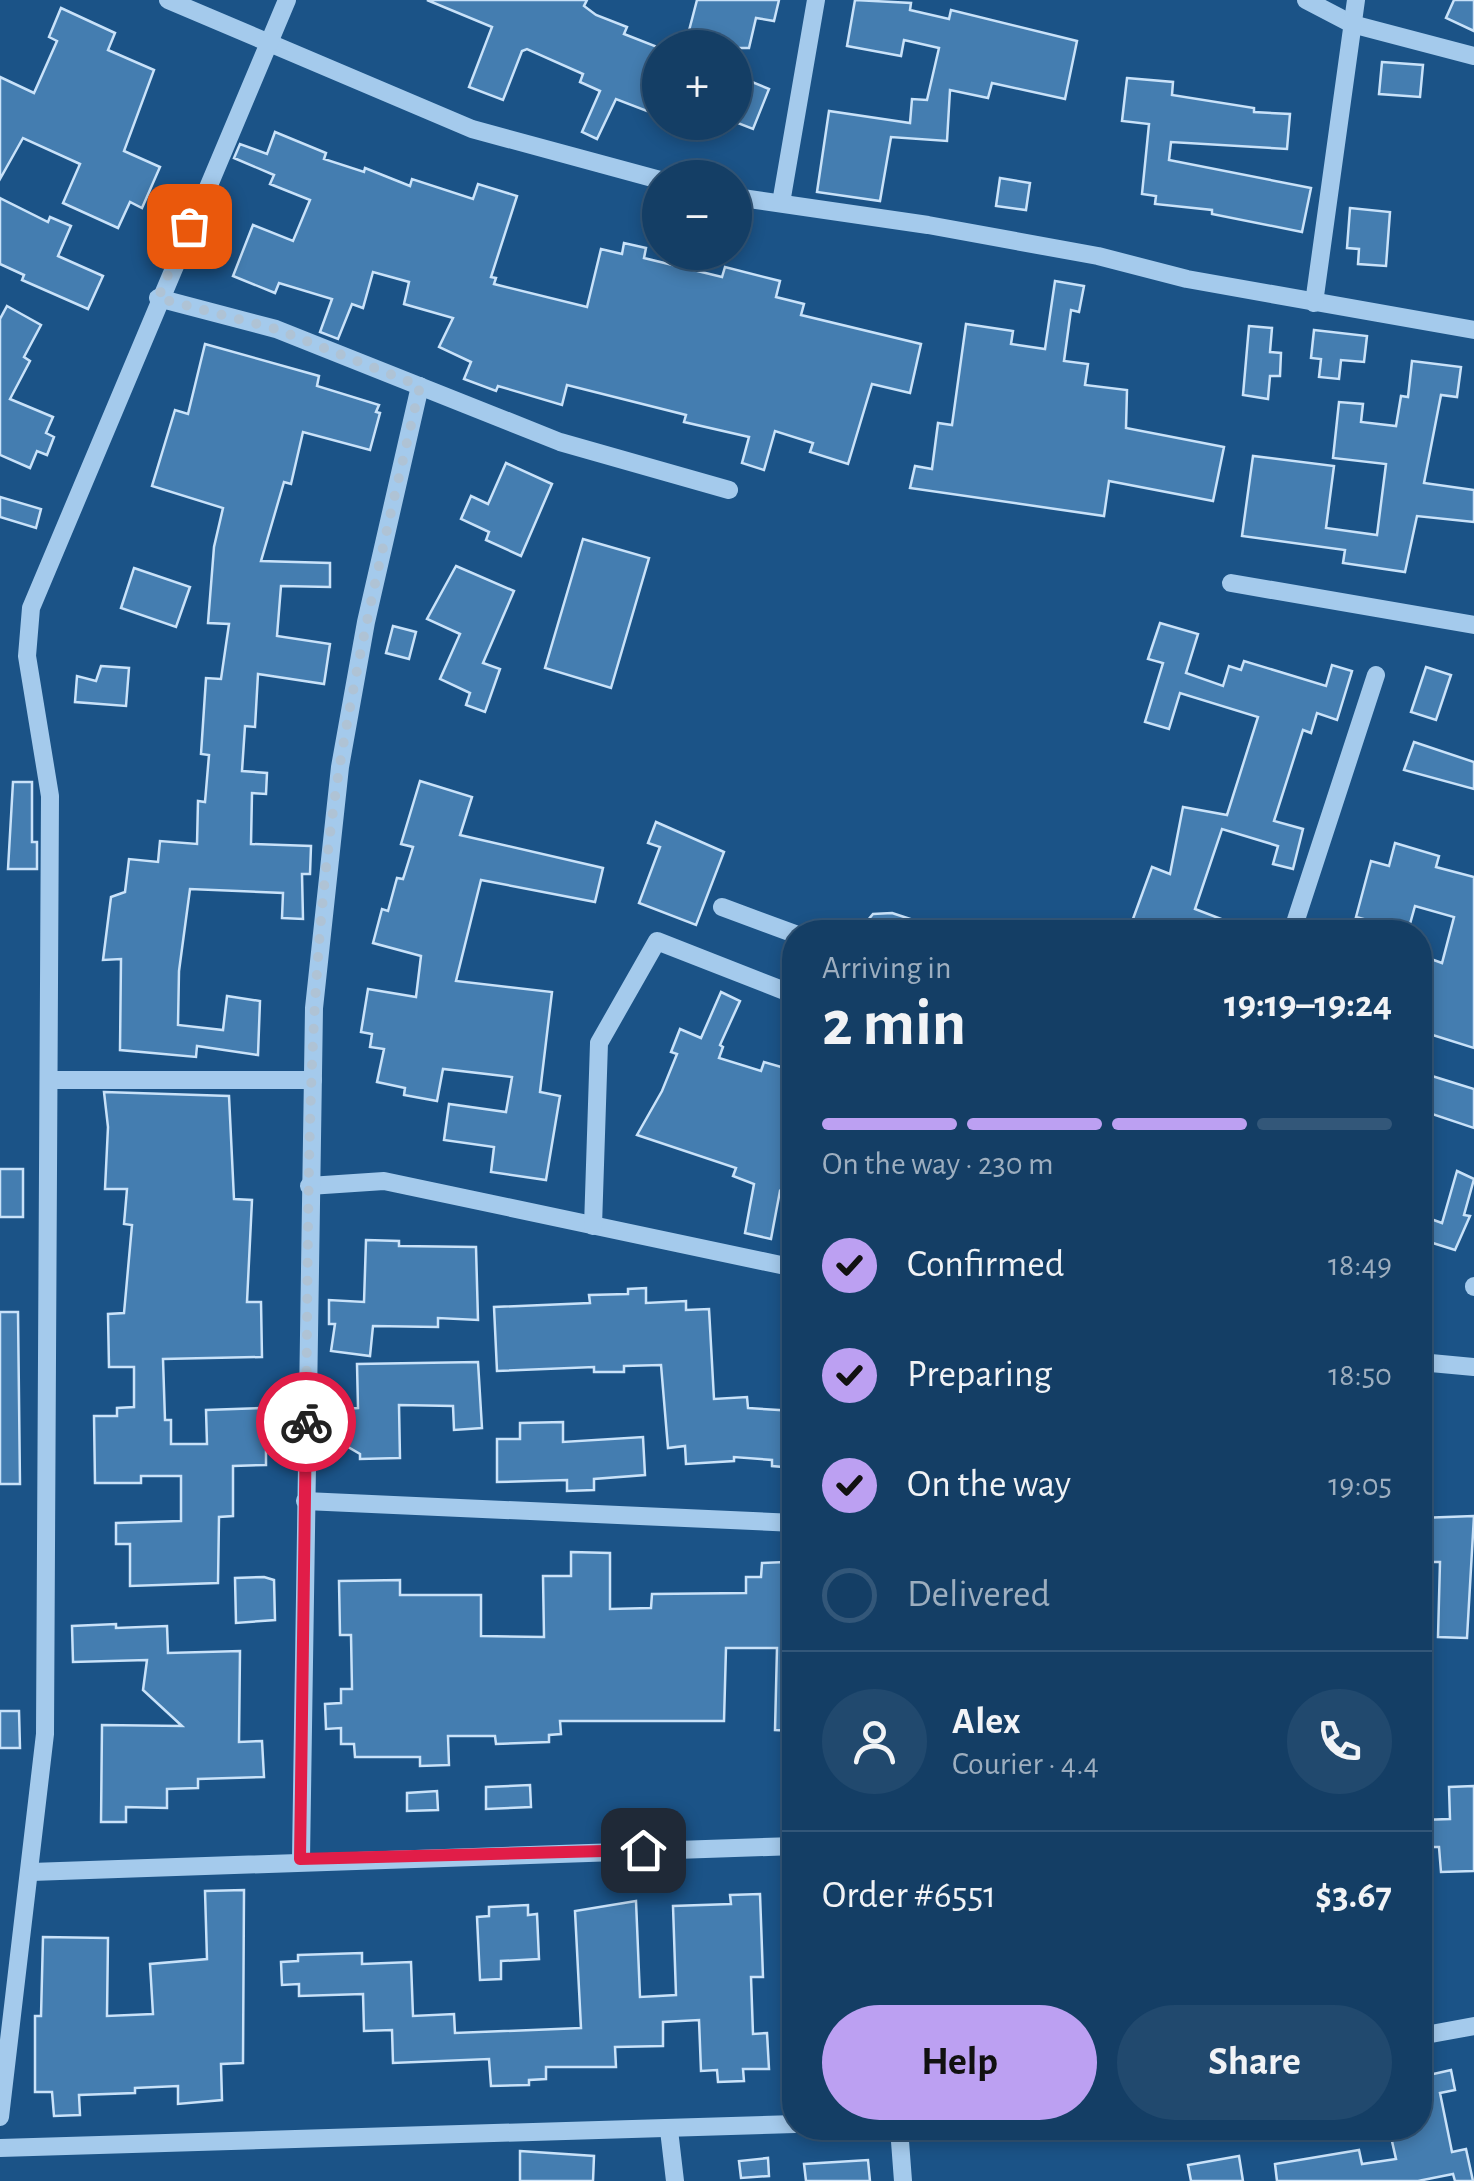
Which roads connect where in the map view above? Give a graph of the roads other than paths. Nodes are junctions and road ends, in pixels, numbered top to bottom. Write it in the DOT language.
graph roads {
  1 [pos="168,0"];
  2 [pos="287,0"];
  3 [pos="816,0"];
  4 [pos="1306,0"];
  5 [pos="1356,0"];
  6 [pos="1352,24"];
  7 [pos="268,45"];
  8 [pos="1474,56"];
  9 [pos="642,175"];
  10 [pos="752,199"];
  11 [pos="780,203"];
  12 [pos="158,298"];
  13 [pos="1314,302"];
  14 [pos="1474,330"];
  15 [pos="420,386"];
  16 [pos="729,490"];
  17 [pos="1230,584"];
  18 [pos="1474,625"];
  19 [pos="1376,674"];
  20 [pos="722,906"];
  21 [pos="1296,920"];
  22 [pos="782,929"];
  23 [pos="782,991"];
  24 [pos="52,1080"];
  25 [pos="313,1080"];
  26 [pos="309,1186"];
  27 [pos="593,1226"];
  28 [pos="782,1265"];
  29 [pos="1432,1363"];
  30 [pos="1474,1368"];
  31 [pos="304,1502"];
  32 [pos="782,1522"];
  33 [pos="782,1846"];
  34 [pos="300,1859"];
  35 [pos="30,1872"];
  36 [pos="1474,2026"];
  37 [pos="1432,2034"];
  38 [pos="0,2117"];
  39 [pos="782,2125"];
  40 [pos="669,2130"];
  41 [pos="901,2140"];
  42 [pos="0,2148"];
  43 [pos="675,2181"];
  44 [pos="903,2181"];
  1 -- 7 [label="street"];
  2 -- 7 [label="street"];
  3 -- 11 [label="street"];
  4 -- 6 [label="street"];
  5 -- 6 [label="street"];
  6 -- 8 [label="street"];
  6 -- 13 [label="street"];
  7 -- 9 [label="street"];
  7 -- 12 [label="street"];
  10 -- 11 [label="street"];
  11 -- 13 [label="street"];
  12 -- 15 [label="street"];
  12 -- 24 [label="street"];
  13 -- 14 [label="street"];
  15 -- 16 [label="street"];
  15 -- 25 [label="street"];
  17 -- 18 [label="street"];
  19 -- 21 [label="street"];
  20 -- 22 [label="street"];
  23 -- 27 [label="street"];
  24 -- 25 [label="street"];
  24 -- 35 [label="street"];
  25 -- 26 [label="street"];
  26 -- 27 [label="street"];
  26 -- 31 [label="street"];
  27 -- 28 [label="street"];
  29 -- 30 [label="street"];
  31 -- 32 [label="street"];
  31 -- 34 [label="street"];
  33 -- 34 [label="street"];
  34 -- 35 [label="street"];
  35 -- 38 [label="street"];
  36 -- 37 [label="street"];
  39 -- 40 [label="street"];
  40 -- 42 [label="street"];
  40 -- 43 [label="street"];
  41 -- 44 [label="street"];
}
